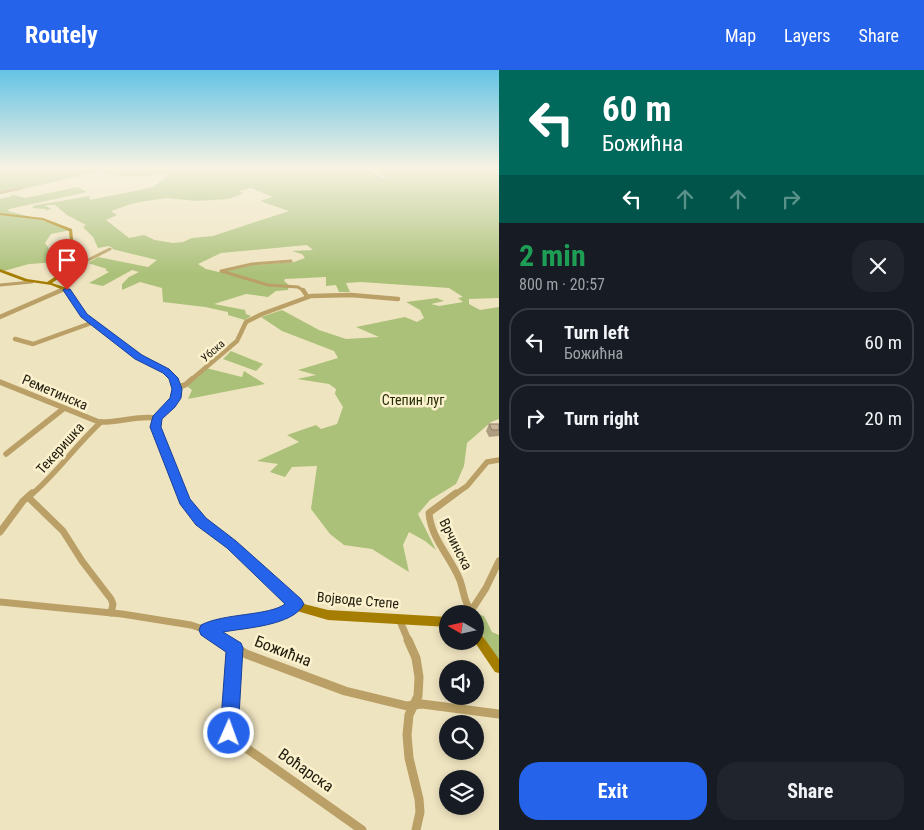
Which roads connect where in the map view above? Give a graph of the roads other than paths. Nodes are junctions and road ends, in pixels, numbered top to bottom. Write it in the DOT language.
graph roads {
  1 [pos="0,214"];
  2 [pos="110,249"];
  3 [pos="291,261"];
  4 [pos="74,267"];
  5 [pos="0,270"];
  6 [pos="34,282"];
  7 [pos="48,283"];
  8 [pos="0,286"];
  9 [pos="65,288"];
  10 [pos="307,296"];
  11 [pos="398,299"];
  12 [pos="0,317"];
  13 [pos="94,322"];
  14 [pos="15,339"];
  15 [pos="0,382"];
  16 [pos="177,387"];
  17 [pos="63,409"];
  18 [pos="157,418"];
  19 [pos="102,422"];
  20 [pos="6,454"];
  21 [pos="499,460"];
  22 [pos="28,497"];
  23 [pos="0,532"];
  24 [pos="499,562"];
  25 [pos="0,602"];
  26 [pos="296,604"];
  27 [pos="466,605"];
  28 [pos="475,605"];
  29 [pos="111,613"];
  30 [pos="399,619"];
  31 [pos="439,621"];
  32 [pos="206,630"];
  33 [pos="484,647"];
  34 [pos="235,648"];
  35 [pos="499,668"];
  36 [pos="415,706"];
  37 [pos="499,714"];
  38 [pos="362,830"];
  39 [pos="416,830"];
  1 -- 4 [label="street"];
  2 -- 4 [label="street"];
  3 -- 10 [label="street, Убска"];
  4 -- 7 [label="street"];
  5 -- 6 [label="street"];
  6 -- 7 [label="street"];
  6 -- 8 [label="street"];
  7 -- 9 [label="street"];
  9 -- 12 [label="street"];
  9 -- 13 [label="street"];
  10 -- 11 [label="street, Убска"];
  10 -- 16 [label="street, Убска"];
  13 -- 14 [label="street"];
  13 -- 16 [label="street"];
  15 -- 17 [label="street, Реметинска"];
  16 -- 18 [label="street"];
  17 -- 19 [label="street, Реметинска"];
  17 -- 20 [label="street"];
  18 -- 19 [label="street, Текеришка"];
  18 -- 26 [label="street, Војводе Степе"];
  19 -- 22 [label="street, Текеришка"];
  21 -- 27 [label="street, Врчинска"];
  22 -- 23 [label="street, Текеришка"];
  22 -- 29 [label="street"];
  24 -- 28 [label="street"];
  25 -- 29 [label="street, Божићна"];
  26 -- 30 [label="street, Војводе Степе"];
  26 -- 32 [label="street"];
  29 -- 32 [label="street, Божићна"];
  30 -- 31 [label="street, Војводе Степе"];
  30 -- 36 [label="street"];
  32 -- 34 [label="street, Божићна"];
  33 -- 35 [label="street"];
  34 -- 36 [label="street, Божићна"];
  34 -- 38 [label="street, Воћарска"];
  36 -- 37 [label="street, Божићна"];
  36 -- 39 [label="street"];
}
